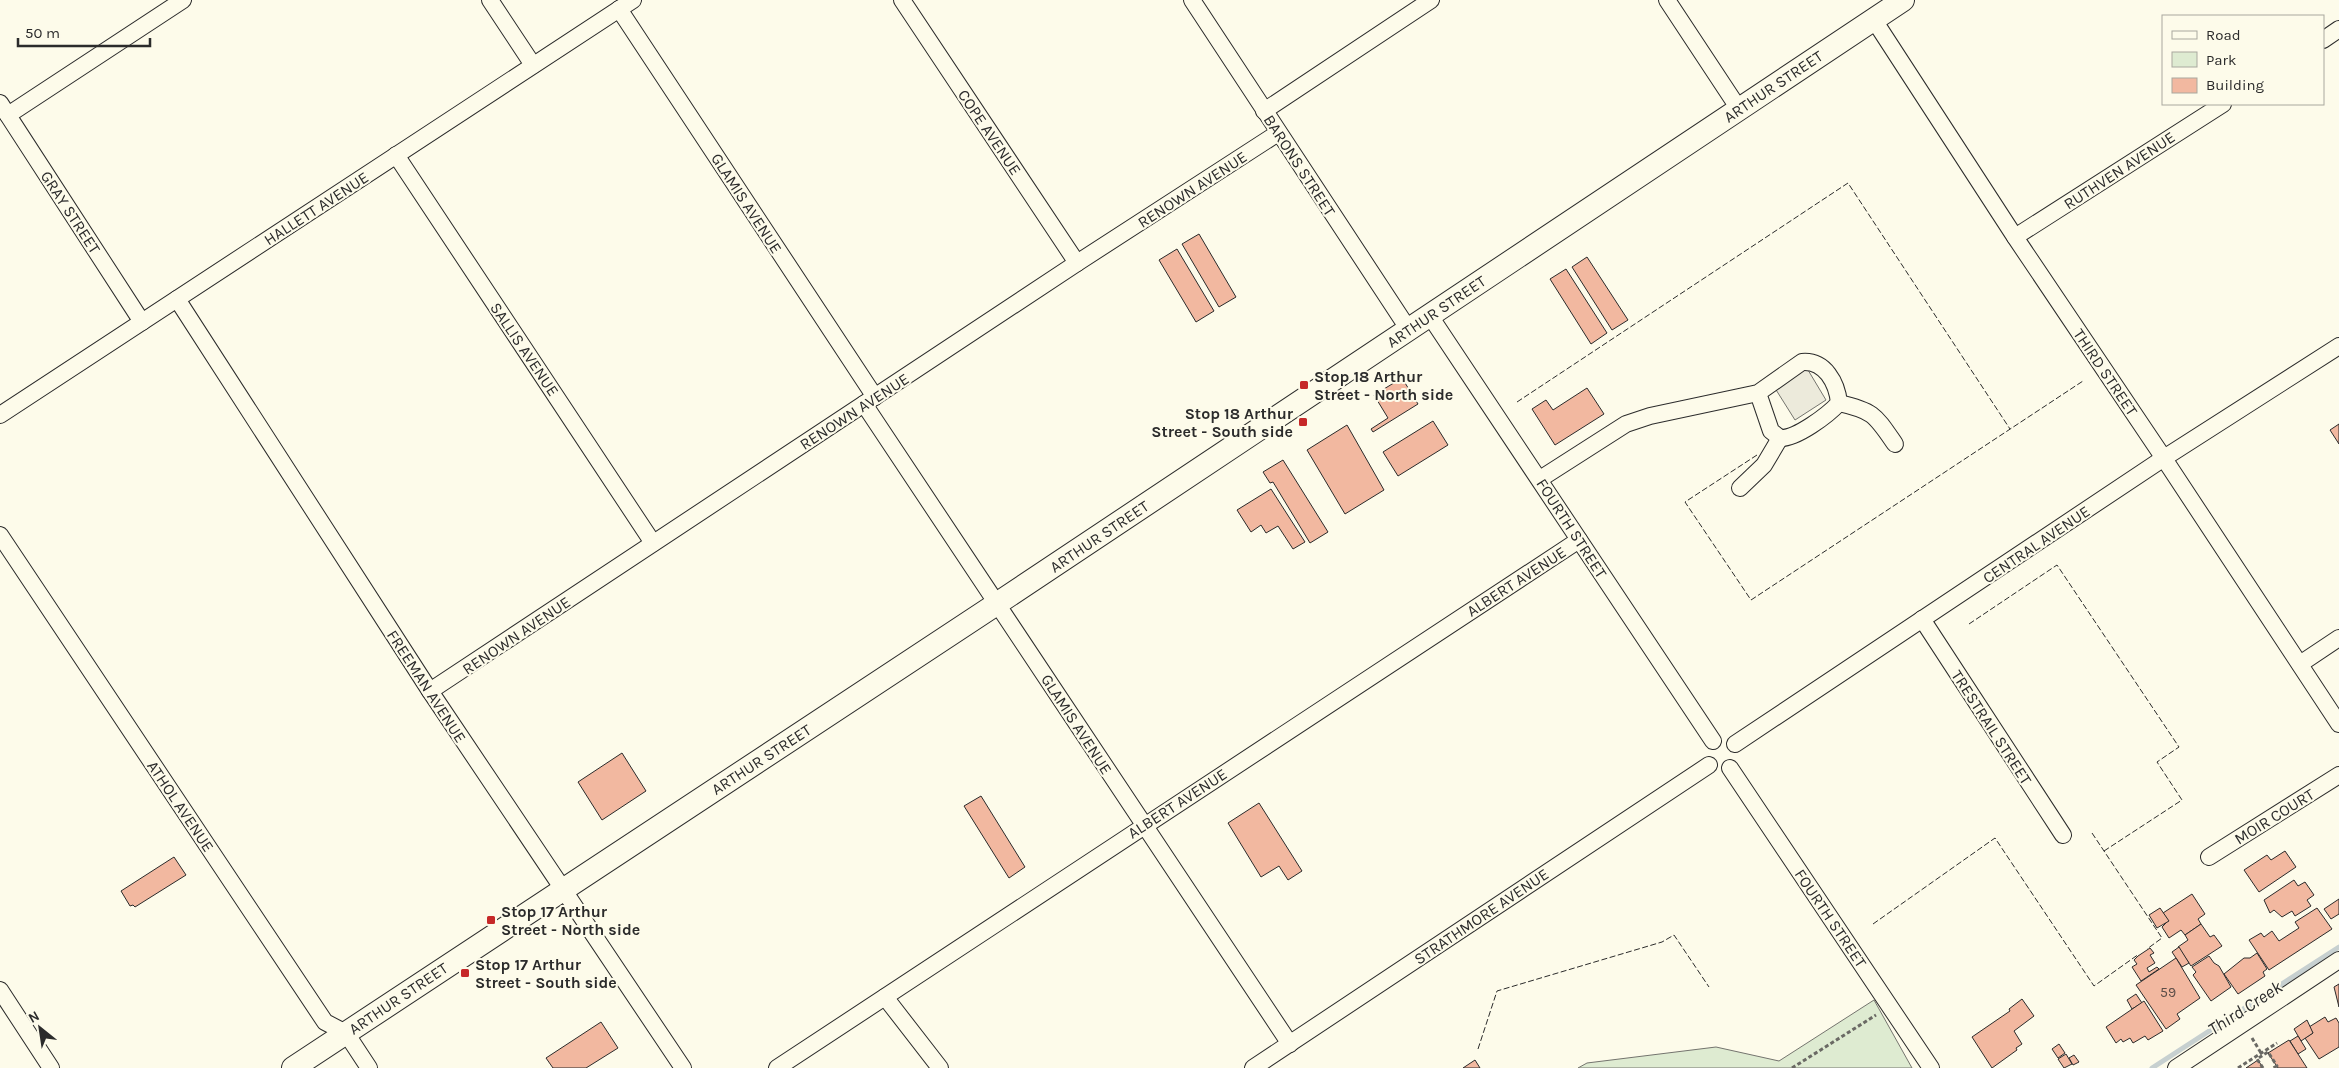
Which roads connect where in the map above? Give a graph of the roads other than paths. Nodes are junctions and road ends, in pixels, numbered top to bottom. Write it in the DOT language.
graph roads {
  1 [pos="182,0"];
  2 [pos="490,0"];
  3 [pos="633,0"];
  4 [pos="902,0"];
  5 [pos="1192,0"];
  6 [pos="1431,0"];
  7 [pos="1667,0"];
  8 [pos="1903,0"];
  9 [pos="619,9"];
  10 [pos="1874,20"];
  11 [pos="2339,29"];
  12 [pos="2324,39"];
  13 [pos="533,65"];
  14 [pos="2221,105"];
  15 [pos="4,109"];
  16 [pos="1739,109"];
  17 [pos="1264,111"];
  18 [pos="1278,133"];
  19 [pos="396,155"];
  20 [pos="2015,237"];
  21 [pos="1077,263"];
  22 [pos="177,299"];
  23 [pos="1430,316"];
  24 [pos="142,322"];
  25 [pos="1408,330"];
  26 [pos="2339,346"];
  27 [pos="1758,393"];
  28 [pos="869,401"];
  29 [pos="1838,403"];
  30 [pos="0,415"];
  31 [pos="1780,438"];
  32 [pos="1895,444"];
  33 [pos="2164,458"];
  34 [pos="1540,479"];
  35 [pos="1740,488"];
  36 [pos="0,535"];
  37 [pos="1579,540"];
  38 [pos="654,543"];
  39 [pos="998,603"];
  40 [pos="1922,619"];
  41 [pos="2339,638"];
  42 [pos="2300,664"];
  43 [pos="430,691"];
  44 [pos="2339,724"];
  45 [pos="1713,741"];
  46 [pos="1735,744"];
  47 [pos="1709,765"];
  48 [pos="1730,768"];
  49 [pos="2339,775"];
  50 [pos="1143,826"];
  51 [pos="2063,835"];
  52 [pos="2209,857"];
  53 [pos="562,889"];
  54 [pos="2339,960"];
  55 [pos="0,990"];
  56 [pos="885,997"];
  57 [pos="346,1033"];
  58 [pos="1290,1044"];
  59 [pos="51,1068"];
  60 [pos="293,1068"];
  61 [pos="369,1068"];
  62 [pos="683,1068"];
  63 [pos="777,1068"];
  64 [pos="940,1068"];
  65 [pos="1253,1068"];
  66 [pos="1931,1068"];
  67 [pos="2176,1068"];
  1 -- 15 [label="street"];
  2 -- 13 [label="street"];
  3 -- 9 [label="street, HALLETT AVENUE"];
  4 -- 21 [label="street, COPE AVENUE"];
  5 -- 17 [label="street, BARONS STREET"];
  6 -- 17 [label="street"];
  7 -- 16 [label="street"];
  8 -- 10 [label="street, ARTHUR STREET"];
  9 -- 13 [label="street, HALLETT AVENUE"];
  9 -- 28 [label="street, GLAMIS AVENUE"];
  10 -- 16 [label="street, ARTHUR STREET"];
  10 -- 20 [label="street, THIRD STREET"];
  11 -- 12 [label="street"];
  13 -- 19 [label="street, HALLETT AVENUE"];
  14 -- 20 [label="street, RUTHVEN AVENUE"];
  15 -- 24 [label="street, GRAY STREET"];
  16 -- 23 [label="street, ARTHUR STREET"];
  17 -- 18 [label="street, BARONS STREET"];
  18 -- 21 [label="street, RENOWN AVENUE"];
  18 -- 25 [label="street, BARONS STREET"];
  19 -- 22 [label="street, HALLETT AVENUE"];
  19 -- 38 [label="street, SALLIS AVENUE"];
  20 -- 33 [label="street, THIRD STREET"];
  21 -- 28 [label="street, RENOWN AVENUE"];
  22 -- 24 [label="street, HALLETT AVENUE"];
  22 -- 43 [label="street, FREEMAN AVENUE"];
  23 -- 25 [label="street, ARTHUR STREET"];
  23 -- 34 [label="street, FOURTH STREET"];
  24 -- 30 [label="street, HALLETT AVENUE"];
  25 -- 39 [label="street, ARTHUR STREET"];
  26 -- 33 [label="street, CENTRAL AVENUE"];
  27 -- 29 [label="street"];
  27 -- 31 [label="street"];
  27 -- 34 [label="street"];
  28 -- 38 [label="street, RENOWN AVENUE"];
  28 -- 39 [label="street, GLAMIS AVENUE"];
  29 -- 31 [label="street"];
  29 -- 32 [label="street"];
  31 -- 35 [label="street"];
  33 -- 40 [label="street, CENTRAL AVENUE"];
  33 -- 42 [label="street, THIRD STREET"];
  34 -- 37 [label="street, FOURTH STREET"];
  36 -- 57 [label="street, ATHOL AVENUE"];
  37 -- 45 [label="street, FOURTH STREET"];
  37 -- 50 [label="street, ALBERT AVENUE"];
  38 -- 43 [label="street, RENOWN AVENUE"];
  39 -- 50 [label="street, GLAMIS AVENUE"];
  39 -- 53 [label="street, ARTHUR STREET"];
  40 -- 46 [label="street, CENTRAL AVENUE"];
  40 -- 51 [label="street, TRESTRAIL STREET"];
  41 -- 42 [label="street"];
  42 -- 44 [label="street, THIRD STREET"];
  43 -- 53 [label="street, FREEMAN AVENUE"];
  45 -- 46 [label="street"];
  45 -- 47 [label="street"];
  46 -- 48 [label="street"];
  47 -- 48 [label="street"];
  47 -- 58 [label="street, STRATHMORE AVENUE"];
  48 -- 66 [label="street, FOURTH STREET"];
  49 -- 52 [label="street, MOIR COURT"];
  50 -- 56 [label="street, ALBERT AVENUE"];
  50 -- 58 [label="street, GLAMIS AVENUE"];
  53 -- 57 [label="street, ARTHUR STREET"];
  53 -- 62 [label="street, FREEMAN AVENUE"];
  54 -- 67 [label="street"];
  55 -- 59 [label="street"];
  56 -- 63 [label="street, ALBERT AVENUE"];
  56 -- 64 [label="street"];
  57 -- 60 [label="street, ARTHUR STREET"];
  57 -- 61 [label="street, ATHOL AVENUE"];
  58 -- 65 [label="street, STRATHMORE AVENUE"];
}
